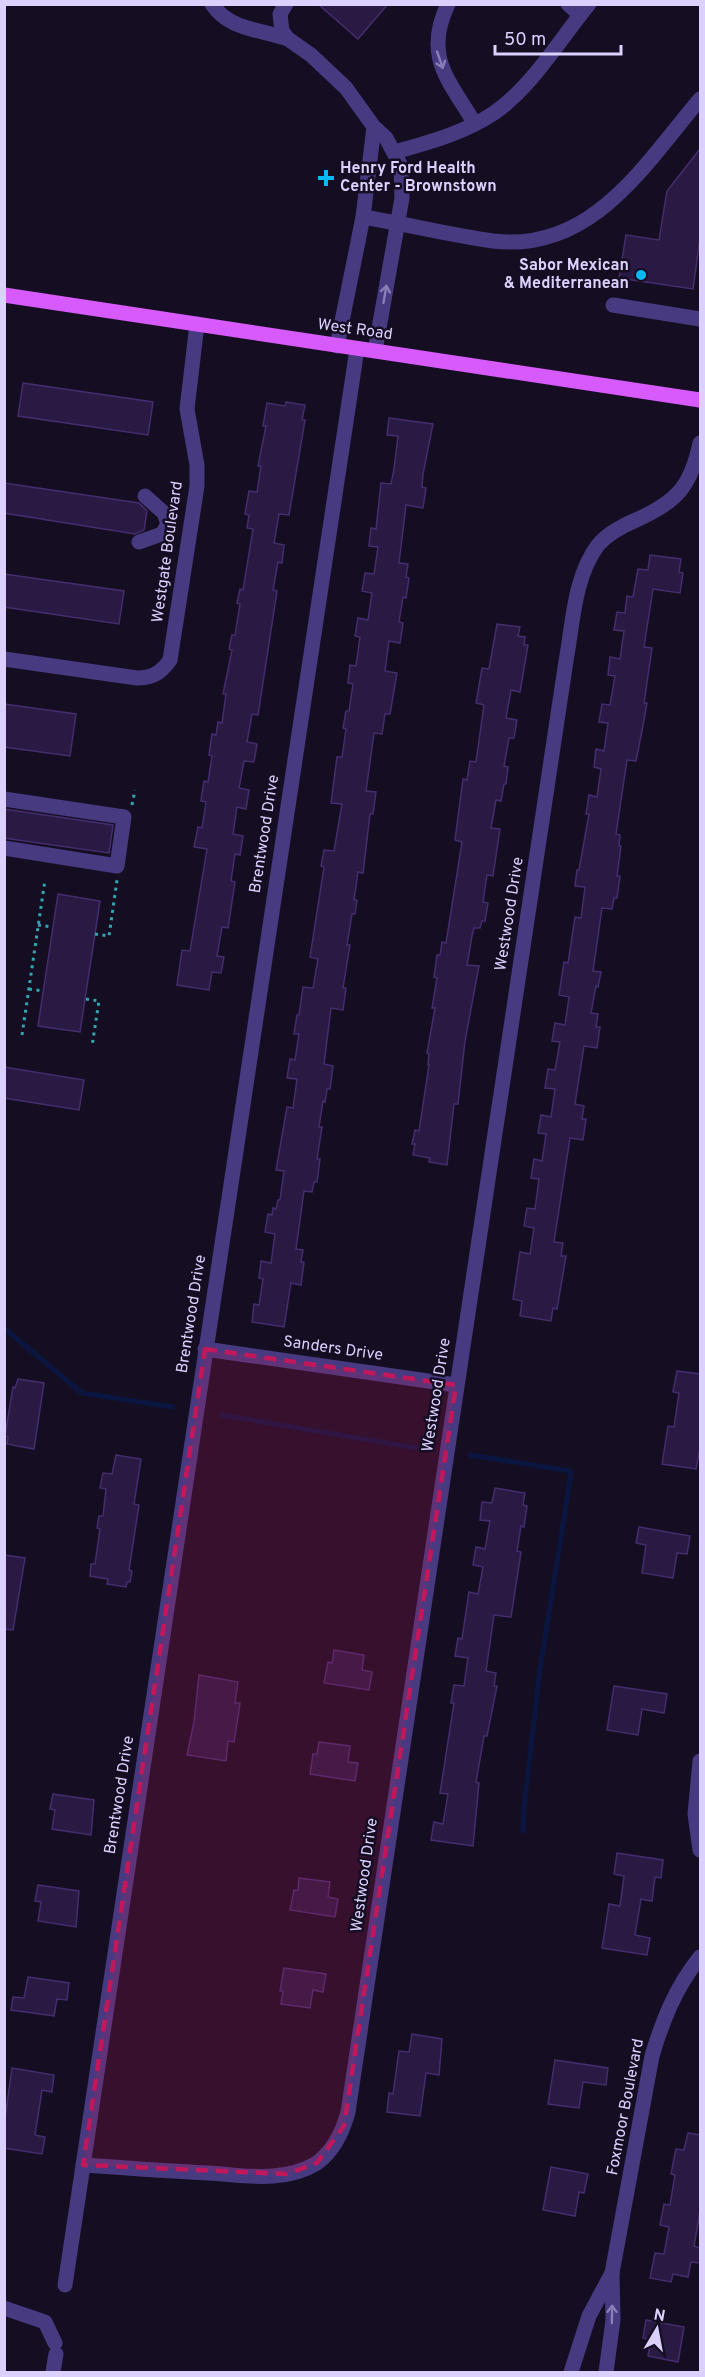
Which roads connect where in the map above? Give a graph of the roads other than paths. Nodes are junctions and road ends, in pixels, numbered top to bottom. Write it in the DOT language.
graph roads {
  1 [pos="212,4"];
  2 [pos="286,4"];
  3 [pos="448,4"];
  4 [pos="568,4"];
  5 [pos="585,10"];
  6 [pos="288,39"];
  7 [pos="700,99"];
  8 [pos="475,124"];
  9 [pos="374,127"];
  10 [pos="395,152"];
  11 [pos="363,217"];
  12 [pos="398,223"];
  13 [pos="4,295"];
  14 [pos="613,305"];
  15 [pos="700,319"];
  16 [pos="197,324"];
  17 [pos="337,346"];
  18 [pos="357,349"];
  19 [pos="375,351"];
  20 [pos="700,400"];
  21 [pos="700,443"];
  22 [pos="145,496"];
  23 [pos="168,524"];
  24 [pos="192,526"];
  25 [pos="139,542"];
  26 [pos="4,659"];
  27 [pos="4,799"];
  28 [pos="4,848"];
  29 [pos="205,1348"];
  30 [pos="456,1385"];
  31 [pos="700,1761"];
  32 [pos="700,1850"];
  33 [pos="700,1957"];
  34 [pos="83,2165"];
  35 [pos="612,2273"];
  36 [pos="65,2285"];
  37 [pos="4,2308"];
  38 [pos="53,2373"];
  39 [pos="571,2373"];
  40 [pos="606,2373"];
  1 -- 6 [label="street"];
  2 -- 6 [label="street"];
  3 -- 8 [label="street, one-way"];
  4 -- 5 [label="street"];
  5 -- 8 [label="street"];
  6 -- 9 [label="street"];
  7 -- 12 [label="street"];
  8 -- 10 [label="street"];
  9 -- 10 [label="street"];
  9 -- 11 [label="street"];
  10 -- 12 [label="street"];
  11 -- 12 [label="street"];
  11 -- 17 [label="street"];
  19 -- 12 [label="street, one-way"];
  13 -- 16 [label="main road, West Road"];
  14 -- 15 [label="street"];
  16 -- 17 [label="main road, West Road"];
  16 -- 24 [label="street, Westgate Boulevard"];
  17 -- 18 [label="main road, West Road"];
  18 -- 19 [label="main road, West Road"];
  18 -- 29 [label="street, Brentwood Drive"];
  19 -- 20 [label="main road, West Road"];
  21 -- 30 [label="street, Westwood Drive"];
  22 -- 23 [label="street"];
  23 -- 24 [label="street"];
  23 -- 25 [label="street"];
  24 -- 26 [label="street, Westgate Boulevard"];
  27 -- 28 [label="street"];
  29 -- 30 [label="street, Sanders Drive"];
  29 -- 34 [label="street, Brentwood Drive"];
  30 -- 34 [label="street, Westwood Drive"];
  31 -- 32 [label="street"];
  33 -- 35 [label="street, Foxmoor Boulevard"];
  34 -- 36 [label="street, Brentwood Drive"];
  35 -- 39 [label="street, Foxmoor Boulevard"];
  40 -- 35 [label="street, Foxmoor Boulevard, one-way"];
  37 -- 38 [label="street"];
}
